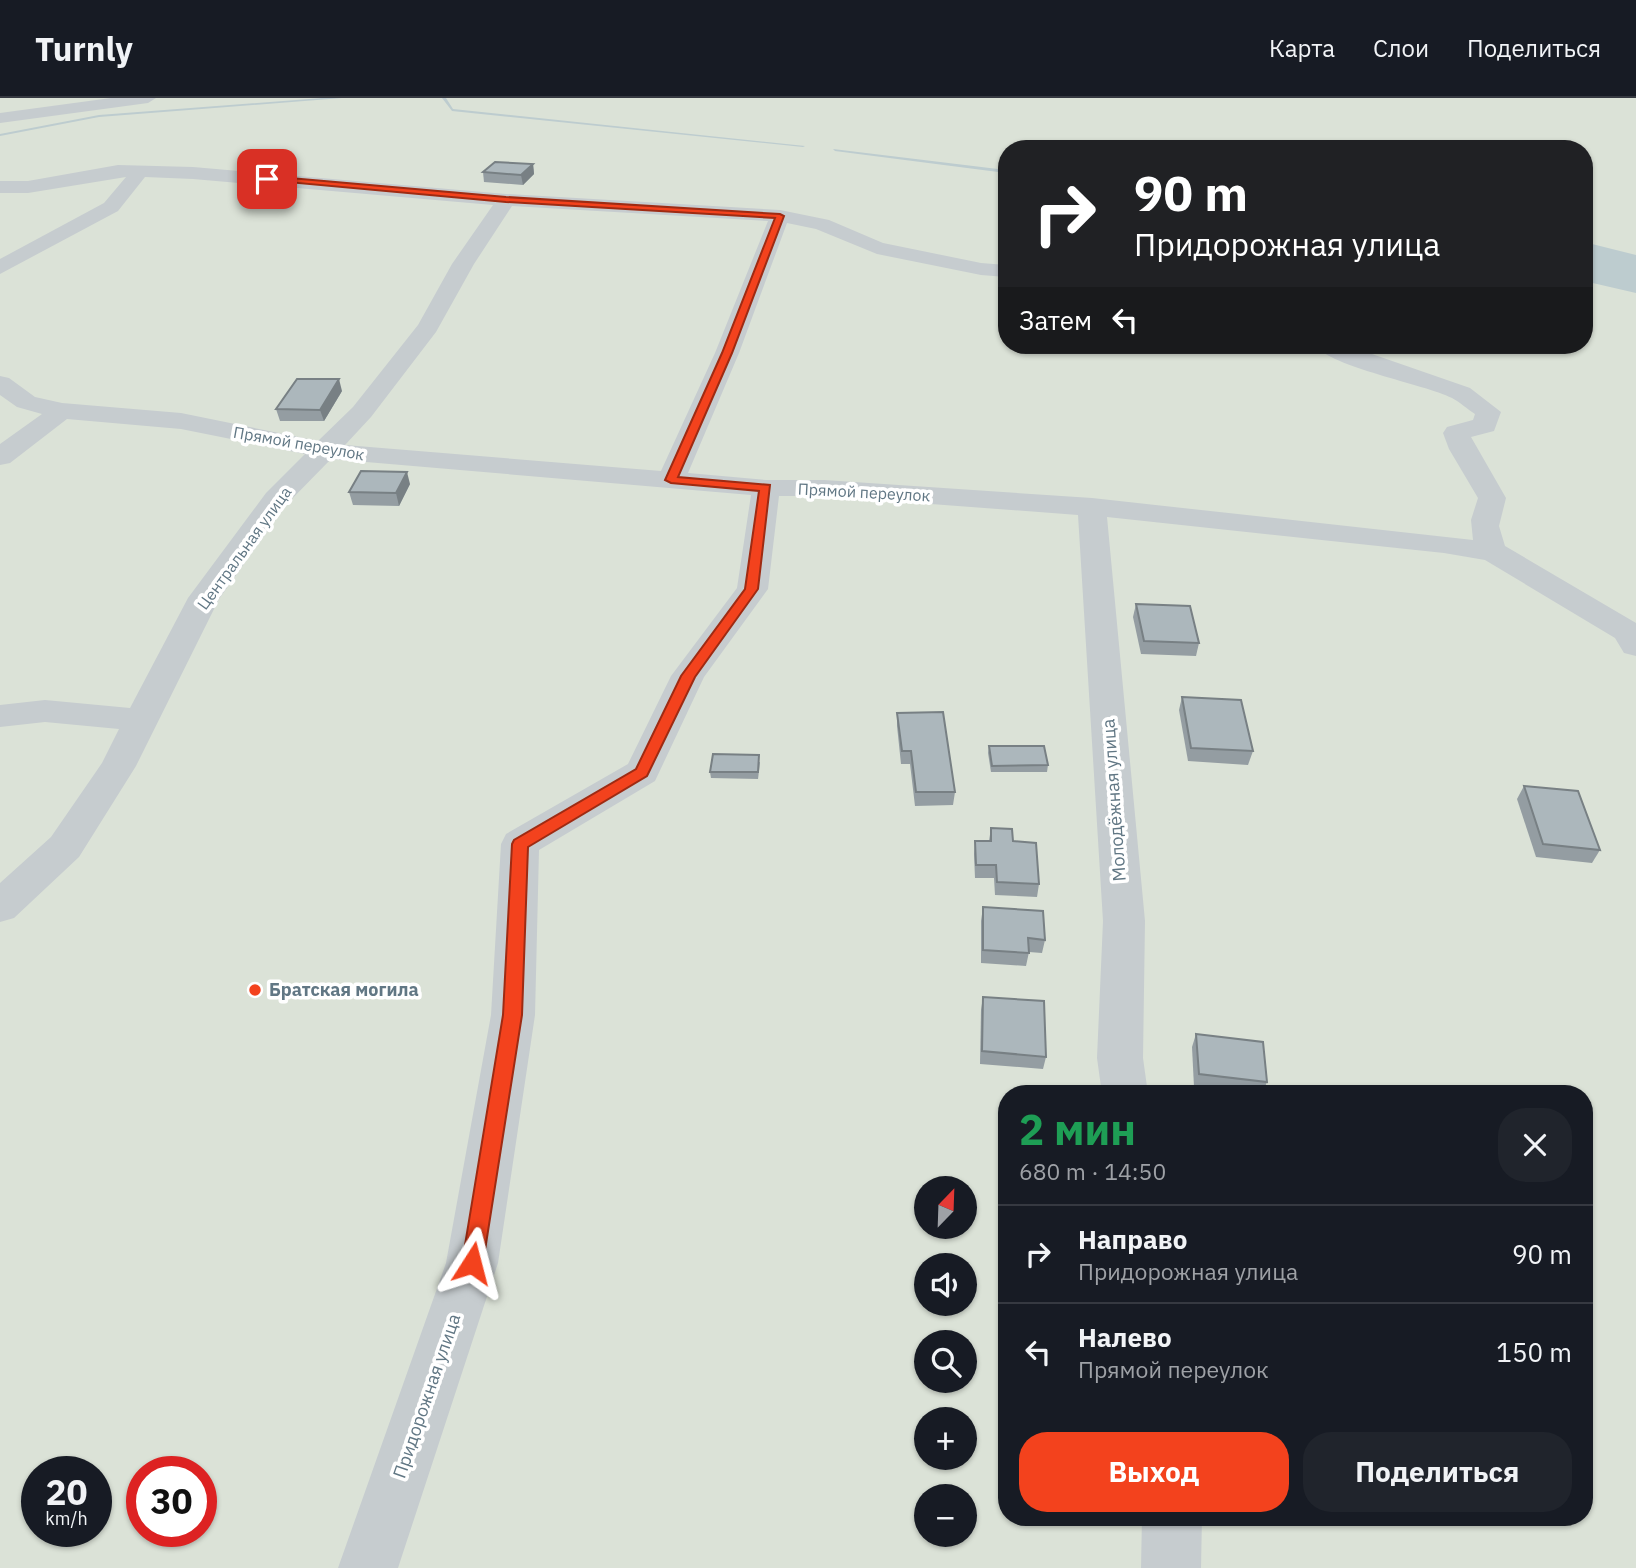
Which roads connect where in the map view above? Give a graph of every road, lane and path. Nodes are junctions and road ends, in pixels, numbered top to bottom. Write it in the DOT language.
graph roads {
  1 [pos="148,98"];
  2 [pos="0,118"];
  3 [pos="140,172"];
  4 [pos="0,187"];
  5 [pos="506,200"];
  6 [pos="780,216"];
  7 [pos="0,268"];
  8 [pos="998,270"];
  9 [pos="1347,354"];
  10 [pos="0,383"];
  11 [pos="13,402"];
  12 [pos="62,411"];
  13 [pos="324,450"];
  14 [pos="0,457"];
  15 [pos="671,480"];
  16 [pos="766,488"];
  17 [pos="1091,507"];
  18 [pos="1494,554"];
  19 [pos="1636,646"];
  20 [pos="0,716"];
  21 [pos="141,720"];
  22 [pos="0,907"];
  23 [pos="1124,1085"];
  24 [pos="1172,1526"];
  25 [pos="368,1568"];
  26 [pos="1171,1568"];
  1 -- 2 [label="street"];
  3 -- 4 [label="street"];
  3 -- 5 [label="street"];
  3 -- 7 [label="street"];
  5 -- 6 [label="street"];
  5 -- 13 [label="street, Центральная улица"];
  6 -- 8 [label="street"];
  6 -- 15 [label="street"];
  9 -- 18 [label="street"];
  10 -- 11 [label="street, Прямой переулок"];
  11 -- 12 [label="street, Прямой переулок"];
  12 -- 13 [label="street, Прямой переулок"];
  12 -- 14 [label="street"];
  13 -- 15 [label="street, Прямой переулок"];
  13 -- 21 [label="street, Центральная улица"];
  15 -- 16 [label="street, Прямой переулок"];
  16 -- 17 [label="street, Прямой переулок"];
  16 -- 25 [label="street, Придорожная улица"];
  17 -- 18 [label="street, Прямой переулок"];
  17 -- 23 [label="street, Молодёжная улица"];
  18 -- 19 [label="street, Прямой переулок"];
  20 -- 21 [label="street"];
  21 -- 22 [label="street, Центральная улица"];
  24 -- 26 [label="street"];
}
